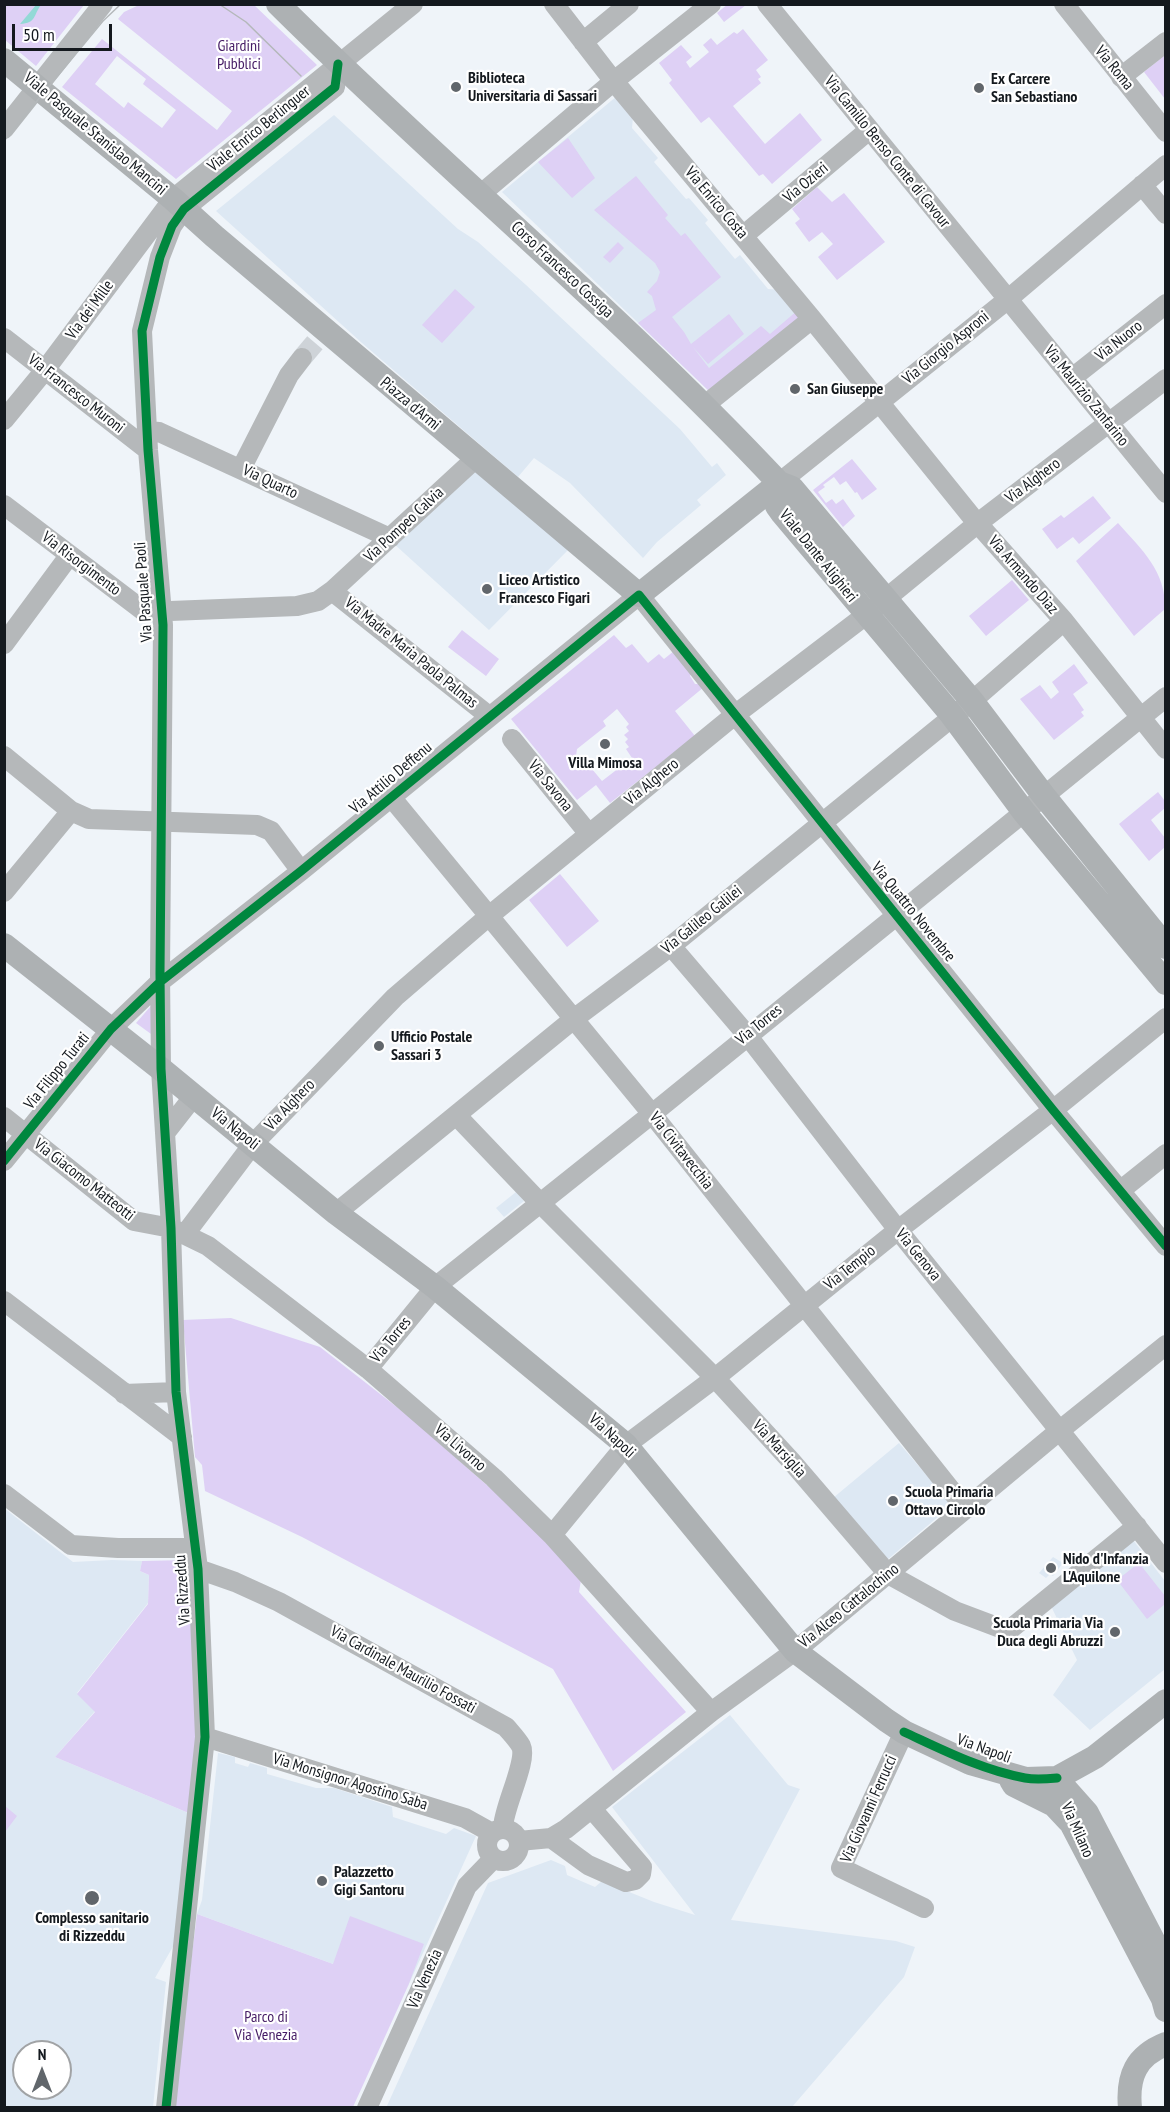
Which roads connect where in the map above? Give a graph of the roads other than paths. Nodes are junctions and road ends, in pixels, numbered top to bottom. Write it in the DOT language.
graph roads {
  1 [pos="103,4"];
  2 [pos="278,4"];
  3 [pos="413,4"];
  4 [pos="554,4"];
  5 [pos="629,4"];
  6 [pos="711,4"];
  7 [pos="767,4"];
  8 [pos="1064,4"];
  9 [pos="583,42"];
  10 [pos="1166,42"];
  11 [pos="4,60"];
  12 [pos="338,64"];
  13 [pos="1121,76"];
  14 [pos="614,81"];
  15 [pos="38,87"];
  16 [pos="4,129"];
  17 [pos="869,130"];
  18 [pos="1166,132"];
  19 [pos="1166,165"];
  20 [pos="1142,185"];
  21 [pos="481,194"];
  22 [pos="178,204"];
  23 [pos="1166,214"];
  24 [pos="743,236"];
  25 [pos="137,246"];
  26 [pos="160,257"];
  27 [pos="1006,300"];
  28 [pos="1166,304"];
  29 [pos="812,319"];
  30 [pos="4,338"];
  31 [pos="302,358"];
  32 [pos="45,370"];
  33 [pos="1072,378"];
  34 [pos="1166,379"];
  35 [pos="878,402"];
  36 [pos="705,405"];
  37 [pos="4,420"];
  38 [pos="1109,423"];
  39 [pos="148,440"];
  40 [pos="476,459"];
  41 [pos="241,469"];
  42 [pos="778,483"];
  43 [pos="1166,493"];
  44 [pos="4,505"];
  45 [pos="978,523"];
  46 [pos="390,538"];
  47 [pos="69,556"];
  48 [pos="332,591"];
  49 [pos="639,595"];
  50 [pos="885,598"];
  51 [pos="161,612"];
  52 [pos="866,615"];
  53 [pos="1064,621"];
  54 [pos="4,644"];
  55 [pos="1166,697"];
  56 [pos="972,701"];
  57 [pos="736,714"];
  58 [pos="489,716"];
  59 [pos="951,716"];
  60 [pos="1139,718"];
  61 [pos="512,739"];
  62 [pos="1166,749"];
  63 [pos="4,756"];
  64 [pos="1044,796"];
  65 [pos="391,797"];
  66 [pos="71,811"];
  67 [pos="1024,812"];
  68 [pos="161,822"];
  69 [pos="822,822"];
  70 [pos="589,834"];
  71 [pos="301,871"];
  72 [pos="4,892"];
  73 [pos="897,914"];
  74 [pos="489,916"];
  75 [pos="4,945"];
  76 [pos="671,946"];
  77 [pos="1166,947"];
  78 [pos="160,982"];
  79 [pos="1166,983"];
  80 [pos="575,1018"];
  81 [pos="1166,1018"];
  82 [pos="111,1029"];
  83 [pos="747,1035"];
  84 [pos="161,1069"];
  85 [pos="194,1096"];
  86 [pos="1053,1110"];
  87 [pos="652,1114"];
  88 [pos="456,1115"];
  89 [pos="4,1117"];
  90 [pos="165,1133"];
  91 [pos="26,1134"];
  92 [pos="253,1144"];
  93 [pos="1166,1154"];
  94 [pos="4,1161"];
  95 [pos="1121,1190"];
  96 [pos="540,1203"];
  97 [pos="336,1213"];
  98 [pos="898,1230"];
  99 [pos="178,1231"];
  100 [pos="1166,1246"];
  101 [pos="435,1287"];
  102 [pos="4,1301"];
  103 [pos="803,1306"];
  104 [pos="1166,1345"];
  105 [pos="368,1369"];
  106 [pos="715,1378"];
  107 [pos="176,1392"];
  108 [pos="124,1394"];
  109 [pos="1059,1431"];
  110 [pos="182,1437"];
  111 [pos="626,1445"];
  112 [pos="4,1494"];
  113 [pos="966,1509"];
  114 [pos="1137,1526"];
  115 [pos="552,1535"];
  116 [pos="195,1548"];
  117 [pos="1163,1553"];
  118 [pos="198,1569"];
  119 [pos="888,1574"];
  120 [pos="795,1651"];
  121 [pos="1166,1701"];
  122 [pos="711,1712"];
  123 [pos="904,1732"];
  124 [pos="205,1737"];
  125 [pos="1095,1757"];
  126 [pos="1007,1774"];
  127 [pos="1057,1778"];
  128 [pos="592,1809"];
  129 [pos="1079,1818"];
  130 [pos="497,1831"];
  131 [pos="551,1838"];
  132 [pos="519,1841"];
  133 [pos="494,1858"];
  134 [pos="924,1908"];
  135 [pos="1166,1965"];
  136 [pos="1166,2010"];
  137 [pos="1166,2027"];
  138 [pos="1159,2046"];
  139 [pos="166,2108"];
  140 [pos="367,2108"];
  141 [pos="1130,2108"];
  1 -- 15 [label="street"];
  2 -- 12 [label="main road, Corso Francesco Cossiga"];
  3 -- 12 [label="street"];
  4 -- 9 [label="street, Via Enrico Costa"];
  5 -- 9 [label="street"];
  6 -- 14 [label="street"];
  7 -- 17 [label="street, Via Camillo Benso Conte di Cavour"];
  8 -- 13 [label="street, Via Roma"];
  9 -- 14 [label="street, Via Enrico Costa"];
  10 -- 13 [label="street"];
  11 -- 15 [label="main road, Viale Pasquale Stanislao Mancini"];
  12 -- 21 [label="main road, Corso Francesco Cossiga"];
  12 -- 22 [label="street, Viale Enrico Berlinguer"];
  13 -- 18 [label="street, Via Roma"];
  14 -- 21 [label="street"];
  14 -- 24 [label="street, Via Enrico Costa"];
  15 -- 16 [label="street"];
  15 -- 22 [label="main road, Viale Pasquale Stanislao Mancini"];
  17 -- 24 [label="street, Via Ozieri"];
  17 -- 27 [label="street, Via Camillo Benso Conte di Cavour"];
  19 -- 20 [label="street, Via Giorgio Asproni"];
  20 -- 23 [label="street"];
  20 -- 27 [label="street, Via Giorgio Asproni"];
  21 -- 36 [label="main road, Corso Francesco Cossiga"];
  22 -- 25 [label="street, Via dei Mille"];
  22 -- 26 [label="street, Via Pasquale Paoli"];
  22 -- 40 [label="main road, Piazza d'Armi"];
  24 -- 29 [label="street, Via Enrico Costa"];
  25 -- 26 [label="street"];
  25 -- 32 [label="street, Via dei Mille"];
  26 -- 39 [label="street, Via Pasquale Paoli"];
  27 -- 33 [label="street, Via Maurizio Zanfarino"];
  27 -- 35 [label="street, Via Giorgio Asproni"];
  28 -- 33 [label="street, Via Nuoro"];
  29 -- 35 [label="street, Via Enrico Costa"];
  29 -- 36 [label="street"];
  30 -- 32 [label="street, Via Francesco Muroni"];
  31 -- 41 [label="street"];
  32 -- 37 [label="street, Via dei Mille"];
  32 -- 39 [label="street, Via Francesco Muroni"];
  33 -- 38 [label="street, Via Maurizio Zanfarino"];
  34 -- 38 [label="street, Via Alghero"];
  35 -- 42 [label="street, Via Giorgio Asproni"];
  35 -- 45 [label="street, Via Armando Diaz"];
  36 -- 42 [label="main road, Corso Francesco Cossiga"];
  38 -- 43 [label="street, Via Maurizio Zanfarino"];
  38 -- 45 [label="street, Via Alghero"];
  39 -- 41 [label="street, Via Quarto"];
  39 -- 51 [label="street, Via Pasquale Paoli"];
  40 -- 46 [label="street, Via Pompeo Calvia"];
  40 -- 49 [label="main road, Piazza d'Armi"];
  41 -- 46 [label="street, Via Quarto"];
  42 -- 49 [label="main road, Via Giorgio Asproni"];
  42 -- 50 [label="main road, Viale Dante Alighieri"];
  42 -- 52 [label="main road, Viale Dante Alighieri"];
  44 -- 47 [label="street, Via Risorgimento"];
  45 -- 50 [label="street, Via Alghero"];
  45 -- 53 [label="street, Via Armando Diaz"];
  46 -- 48 [label="street, Via Pompeo Calvia"];
  47 -- 51 [label="street, Via Risorgimento"];
  47 -- 54 [label="street"];
  48 -- 51 [label="street, Via Pompeo Calvia"];
  48 -- 58 [label="street, Via Madre Maria Paola Palmas"];
  49 -- 57 [label="street, Via Quattro Novembre"];
  49 -- 58 [label="street, Via Attilio Deffenu"];
  50 -- 52 [label="street, Via Alghero"];
  50 -- 56 [label="main road, Viale Dante Alighieri"];
  51 -- 68 [label="street, Via Pasquale Paoli"];
  52 -- 57 [label="street, Via Alghero"];
  52 -- 59 [label="main road, Viale Dante Alighieri"];
  53 -- 56 [label="street, Via Galileo Galilei"];
  53 -- 60 [label="street, Via Armando Diaz"];
  55 -- 60 [label="street, Via Torres"];
  56 -- 59 [label="street, Via Galileo Galilei"];
  56 -- 64 [label="main road, Viale Dante Alighieri"];
  57 -- 69 [label="street, Via Quattro Novembre"];
  57 -- 70 [label="street, Via Alghero"];
  58 -- 65 [label="street, Via Attilio Deffenu"];
  59 -- 67 [label="main road, Viale Dante Alighieri"];
  59 -- 69 [label="street, Via Galileo Galilei"];
  60 -- 62 [label="street, Via Armando Diaz"];
  60 -- 64 [label="street, Via Torres"];
  61 -- 70 [label="street, Via Savona"];
  63 -- 66 [label="street"];
  64 -- 67 [label="street, Via Torres"];
  64 -- 77 [label="main road, Viale Dante Alighieri"];
  65 -- 71 [label="street, Via Attilio Deffenu"];
  65 -- 74 [label="street, Via Civitavecchia"];
  66 -- 68 [label="street"];
  66 -- 72 [label="street"];
  67 -- 73 [label="street, Via Torres"];
  67 -- 79 [label="main road, Viale Dante Alighieri"];
  68 -- 71 [label="street"];
  68 -- 78 [label="street, Via Pasquale Paoli"];
  69 -- 73 [label="street, Via Quattro Novembre"];
  69 -- 76 [label="street, Via Galileo Galilei"];
  70 -- 74 [label="street, Via Alghero"];
  71 -- 78 [label="street, Via Attilio Deffenu"];
  73 -- 83 [label="street, Via Torres"];
  73 -- 86 [label="street, Via Quattro Novembre"];
  74 -- 80 [label="street, Via Civitavecchia"];
  74 -- 92 [label="street, Via Alghero"];
  75 -- 82 [label="main road, Via Napoli"];
  76 -- 80 [label="street, Via Galileo Galilei"];
  76 -- 83 [label="street, Via Genova"];
  78 -- 82 [label="street, Via Filippo Turati"];
  78 -- 84 [label="street, Via Pasquale Paoli"];
  80 -- 87 [label="street, Via Civitavecchia"];
  80 -- 88 [label="street, Via Galileo Galilei"];
  81 -- 86 [label="street, Via Tempio"];
  82 -- 84 [label="main road, Via Napoli"];
  82 -- 91 [label="street, Via Filippo Turati"];
  83 -- 87 [label="street, Via Torres"];
  83 -- 98 [label="street, Via Genova"];
  84 -- 85 [label="main road, Via Napoli"];
  84 -- 90 [label="street, Via Rizzeddu"];
  85 -- 90 [label="street"];
  85 -- 92 [label="main road, Via Napoli"];
  86 -- 95 [label="street, Via Quattro Novembre"];
  86 -- 98 [label="street, Via Tempio"];
  87 -- 96 [label="street, Via Torres"];
  87 -- 103 [label="street, Via Civitavecchia"];
  88 -- 96 [label="street, Via Marsiglia"];
  88 -- 97 [label="street, Via Galileo Galilei"];
  89 -- 91 [label="street, Via Giacomo Matteotti"];
  90 -- 99 [label="street, Via Rizzeddu"];
  91 -- 94 [label="street, Via Filippo Turati"];
  91 -- 99 [label="street, Via Giacomo Matteotti"];
  92 -- 97 [label="main road, Via Napoli"];
  92 -- 99 [label="street, Via Alghero"];
  93 -- 95 [label="street"];
  95 -- 100 [label="street, Via Quattro Novembre"];
  96 -- 101 [label="street, Via Torres"];
  96 -- 106 [label="street, Via Marsiglia"];
  97 -- 101 [label="main road, Via Napoli"];
  98 -- 103 [label="street, Via Tempio"];
  98 -- 109 [label="street, Via Genova"];
  99 -- 105 [label="street, Via Livorno"];
  99 -- 107 [label="street, Via Rizzeddu"];
  101 -- 105 [label="street, Via Torres"];
  101 -- 111 [label="main road, Via Napoli"];
  102 -- 108 [label="street"];
  103 -- 106 [label="street, Via Tempio"];
  103 -- 113 [label="street, Via Civitavecchia"];
  104 -- 109 [label="street, Via Alceo Cattalochino"];
  105 -- 115 [label="street, Via Livorno"];
  106 -- 111 [label="street, Via Tempio"];
  106 -- 119 [label="street, Via Marsiglia"];
  107 -- 108 [label="street"];
  107 -- 110 [label="street, Via Rizzeddu"];
  108 -- 110 [label="street"];
  109 -- 113 [label="street, Via Alceo Cattalochino"];
  109 -- 114 [label="street, Via Genova"];
  110 -- 116 [label="street, Via Rizzeddu"];
  111 -- 115 [label="street, Via Tempio"];
  111 -- 120 [label="main road, Via Napoli"];
  112 -- 116 [label="street"];
  113 -- 119 [label="street, Via Alceo Cattalochino"];
  114 -- 117 [label="street, Via Genova"];
  114 -- 119 [label="street, Via Marsiglia"];
  115 -- 122 [label="street, Via Livorno"];
  116 -- 118 [label="street, Via Rizzeddu"];
  118 -- 124 [label="street, Via Rizzeddu"];
  118 -- 130 [label="street, Via Cardinale Maurilio Fossati"];
  119 -- 120 [label="street, Via Alceo Cattalochino"];
  120 -- 122 [label="street, Via Alceo Cattalochino"];
  120 -- 123 [label="main road, Via Napoli"];
  121 -- 125 [label="main road"];
  122 -- 128 [label="street, Via Alceo Cattalochino"];
  123 -- 126 [label="main road, Via Napoli"];
  123 -- 134 [label="street, Via Giovanni Ferrucci"];
  124 -- 130 [label="street, Via Monsignor Agostino Saba"];
  124 -- 139 [label="street, Via Rizzeddu"];
  125 -- 127 [label="main road"];
  125 -- 129 [label="main road"];
  126 -- 127 [label="main road, Via Napoli"];
  126 -- 129 [label="main road"];
  127 -- 129 [label="main road, Via Milano"];
  128 -- 131 [label="street, Via Alceo Cattalochino"];
  128 -- 131 [label="street"];
  129 -- 135 [label="main road, Via Milano"];
  129 -- 136 [label="main road, Via Milano"];
  130 -- 132 [label="street"];
  130 -- 133 [label="street"];
  131 -- 132 [label="street, Via Alceo Cattalochino"];
  132 -- 133 [label="street"];
  133 -- 140 [label="street, Via Venezia"];
  137 -- 138 [label="main road"];
  138 -- 141 [label="main road"];
}
